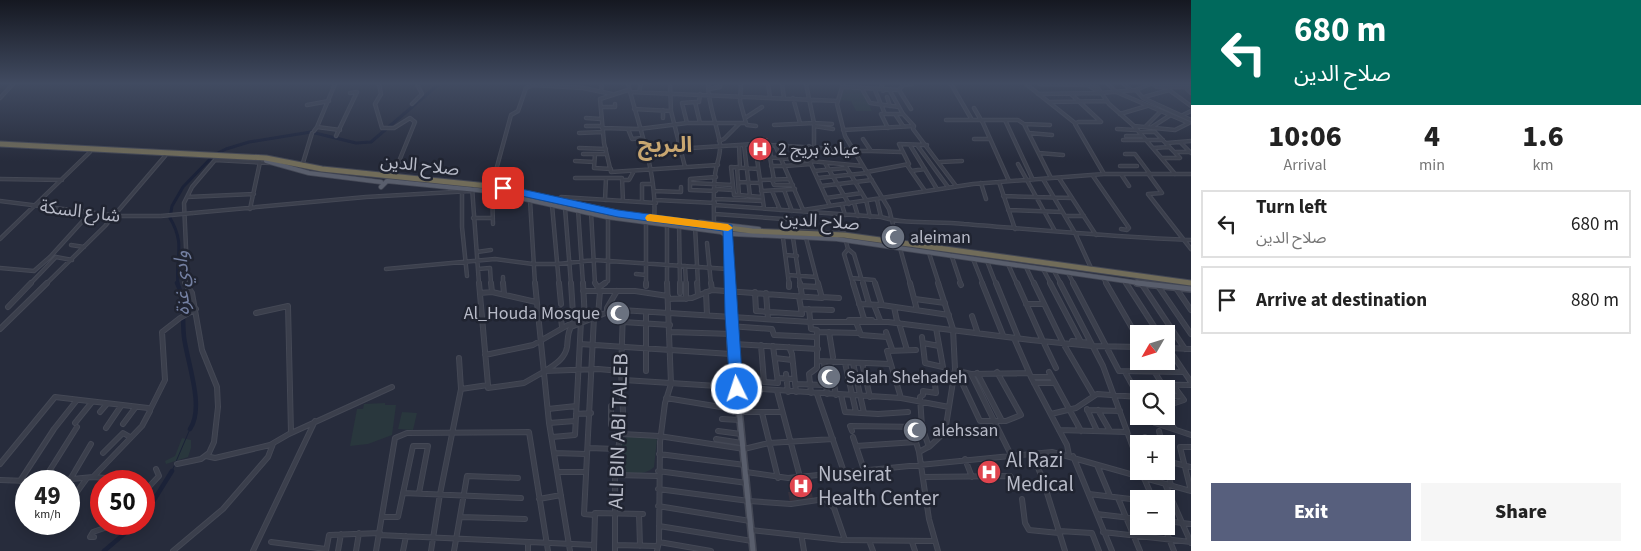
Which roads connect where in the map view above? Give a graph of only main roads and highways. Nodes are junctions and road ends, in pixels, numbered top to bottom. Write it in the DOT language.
graph roads {
  1 [pos="0,145"];
  2 [pos="205,157"];
  3 [pos="226,157"];
  4 [pos="302,165"];
  5 [pos="386,179"];
  6 [pos="492,189"];
  7 [pos="578,210"];
  8 [pos="608,216"];
  9 [pos="654,218"];
  10 [pos="666,224"];
  11 [pos="714,225"];
  12 [pos="727,231"];
  13 [pos="780,233"];
  14 [pos="847,238"];
  15 [pos="951,255"];
  16 [pos="1035,264"];
  17 [pos="1049,268"];
  18 [pos="1084,274"];
  19 [pos="1191,285"];
  20 [pos="730,290"];
  21 [pos="731,334"];
  22 [pos="732,354"];
  23 [pos="753,551"];
  1 -- 2 [label="highway, صلاح الدين"];
  1 -- 2 [label="highway, صلاح الدين"];
  2 -- 3 [label="highway, صلاح الدين"];
  3 -- 4 [label="highway, صلاح الدين"];
  3 -- 5 [label="highway, صلاح الدين"];
  4 -- 5 [label="highway, صلاح الدين"];
  4 -- 5 [label="main road"];
  5 -- 6 [label="main road"];
  5 -- 6 [label="highway, صلاح الدين"];
  5 -- 9 [label="highway, صلاح الدين"];
  6 -- 7 [label="highway, صلاح الدين"];
  6 -- 7 [label="main road"];
  6 -- 9 [label="main road"];
  7 -- 8 [label="highway, صلاح الدين"];
  8 -- 9 [label="highway, صلاح الدين"];
  8 -- 10 [label="main road"];
  9 -- 10 [label="highway, صلاح الدين"];
  9 -- 11 [label="highway, صلاح الدين"];
  10 -- 12 [label="highway, صلاح الدين"];
  11 -- 12 [label="highway, صلاح الدين"];
  11 -- 13 [label="main road"];
  12 -- 13 [label="highway, صلاح الدين"];
  12 -- 13 [label="main road"];
  12 -- 14 [label="highway, صلاح الدين"];
  12 -- 20 [label="main road"];
  12 -- 20 [label="main road"];
  13 -- 14 [label="highway, صلاح الدين"];
  13 -- 14 [label="main road"];
  14 -- 15 [label="highway, صلاح الدين"];
  14 -- 15 [label="main road"];
  14 -- 16 [label="highway, صلاح الدين"];
  15 -- 16 [label="highway, صلاح الدين"];
  15 -- 17 [label="main road"];
  16 -- 17 [label="highway, صلاح الدين"];
  17 -- 18 [label="highway, صلاح الدين"];
  17 -- 18 [label="main road"];
  17 -- 19 [label="highway, صلاح الدين"];
  18 -- 19 [label="highway, صلاح الدين"];
  18 -- 19 [label="main road"];
  20 -- 21 [label="main road"];
  21 -- 22 [label="main road"];
  21 -- 22 [label="main road"];
  22 -- 23 [label="main road"];
}
